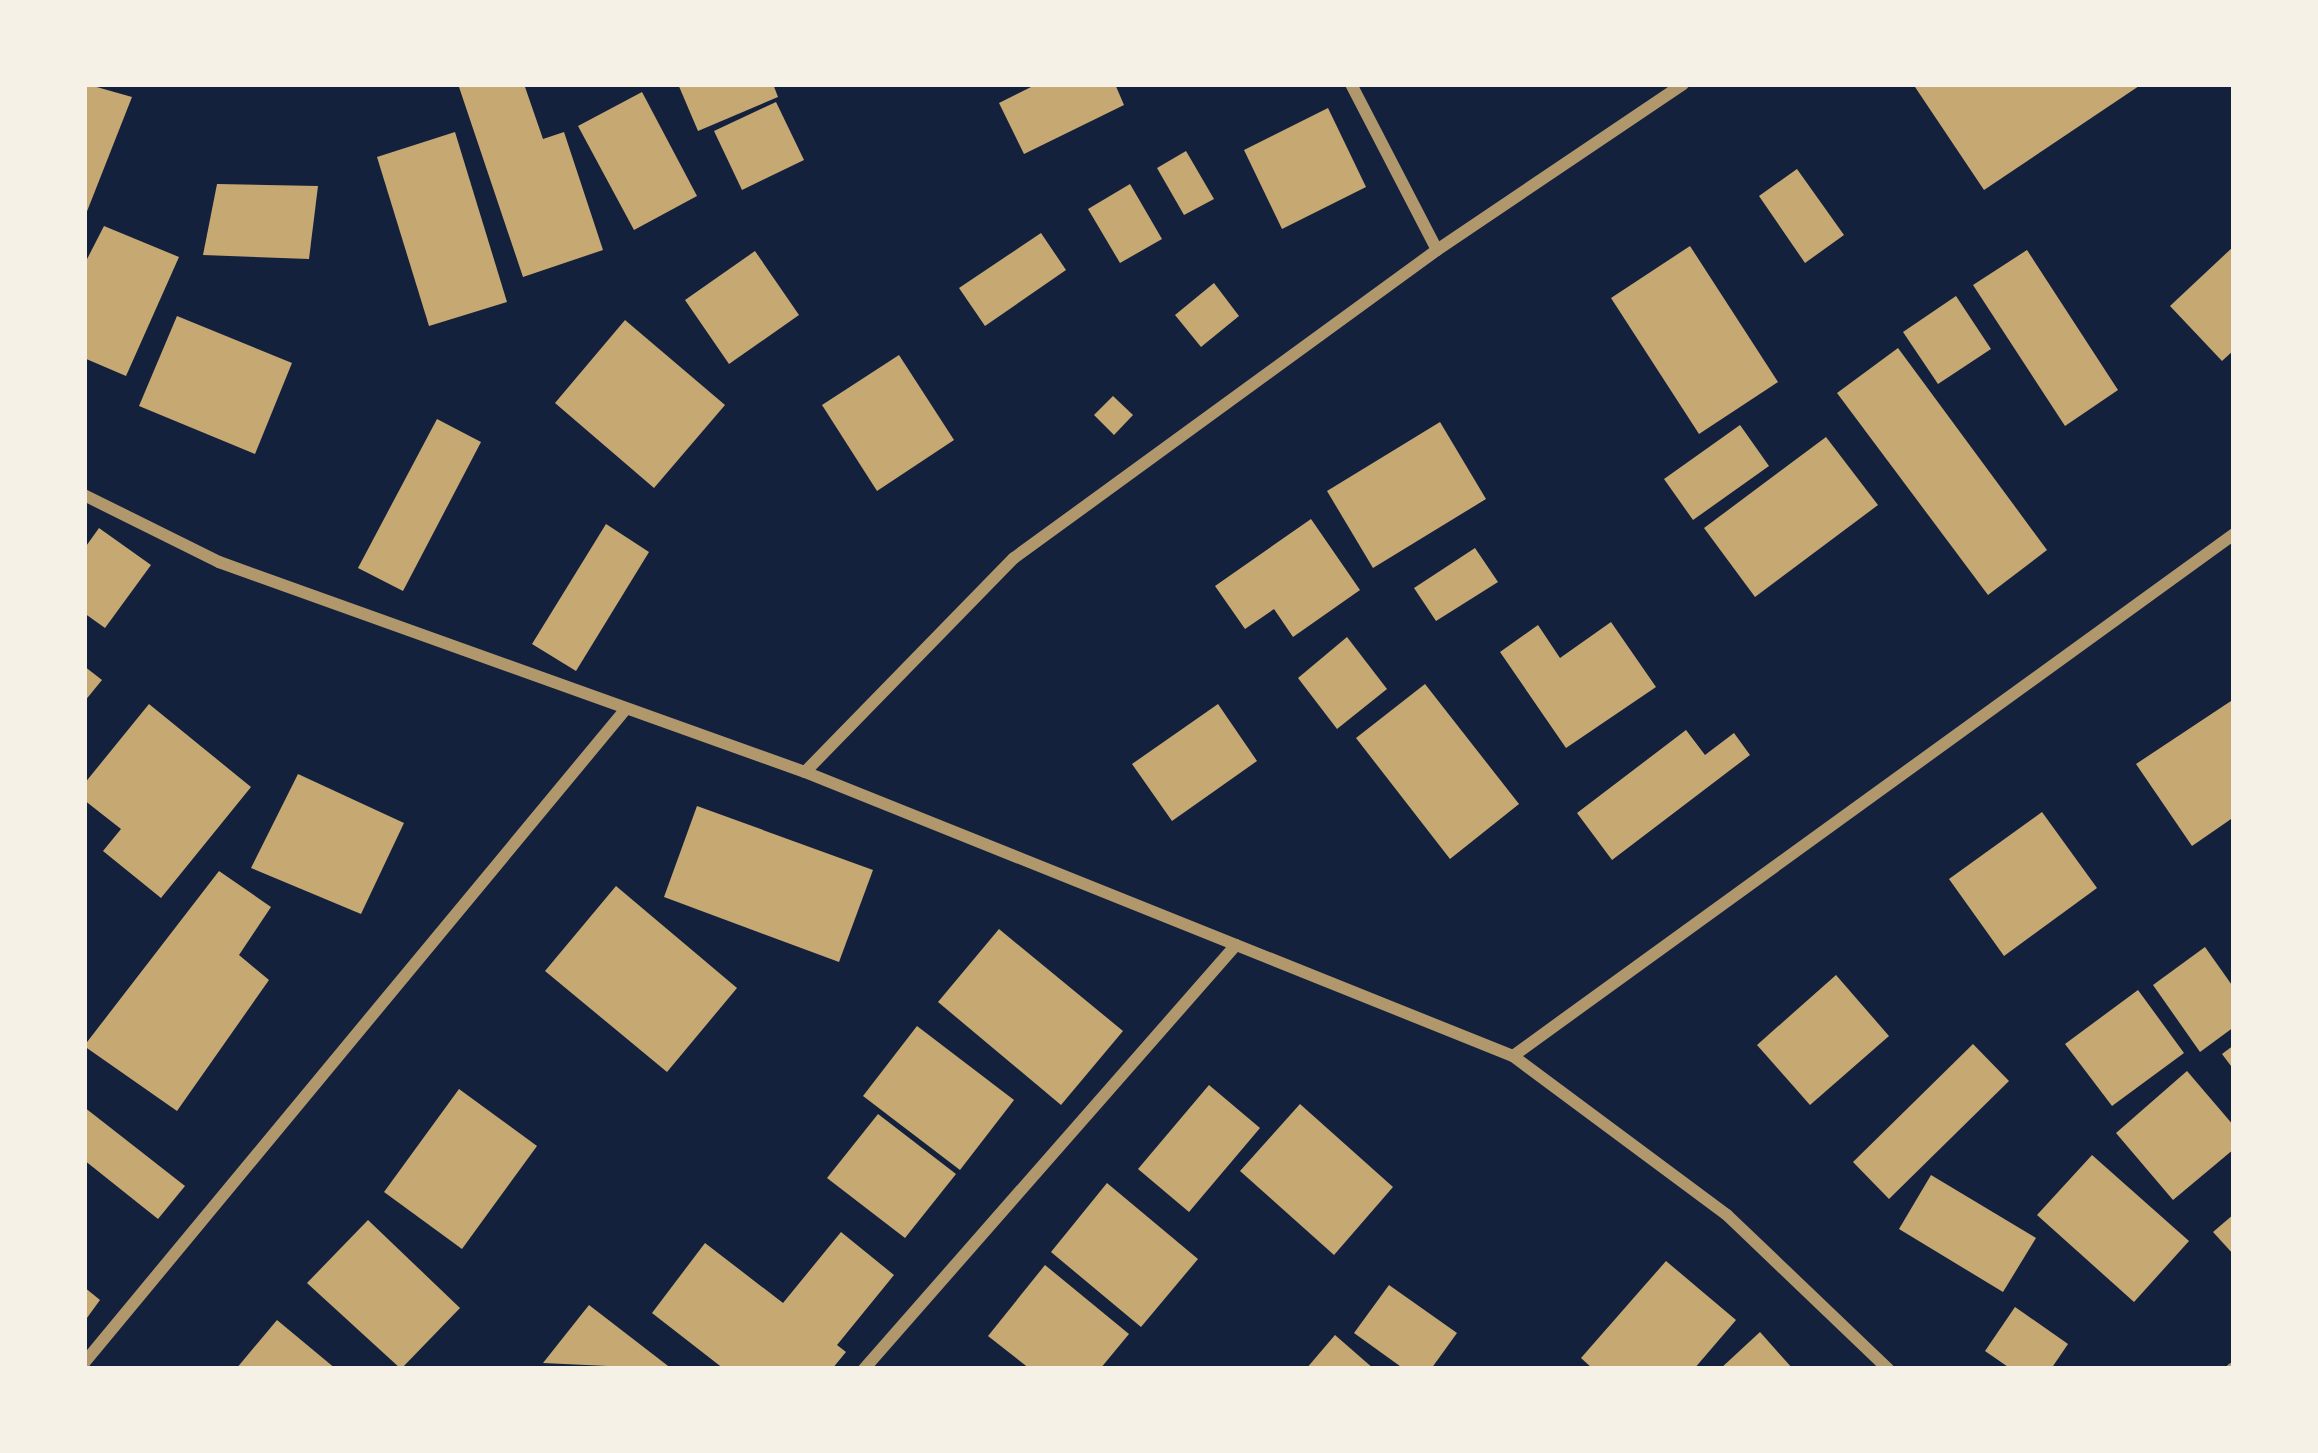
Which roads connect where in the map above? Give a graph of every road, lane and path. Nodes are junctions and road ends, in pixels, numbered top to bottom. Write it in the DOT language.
graph roads {
  1 [pos="1351,84"];
  2 [pos="1683,84"];
  3 [pos="1437,250"];
  4 [pos="84,495"];
  5 [pos="2234,534"];
  6 [pos="625,710"];
  7 [pos="805,772"];
  8 [pos="1236,945"];
  9 [pos="1513,1056"];
  10 [pos="84,1364"];
  11 [pos="864,1369"];
  12 [pos="1888,1369"];
  1 -- 3 [label="street"];
  2 -- 3 [label="street"];
  3 -- 7 [label="street"];
  4 -- 6 [label="street"];
  5 -- 9 [label="street"];
  6 -- 7 [label="street"];
  6 -- 10 [label="street"];
  7 -- 8 [label="street"];
  8 -- 9 [label="street"];
  8 -- 11 [label="street"];
  9 -- 12 [label="street"];
}
